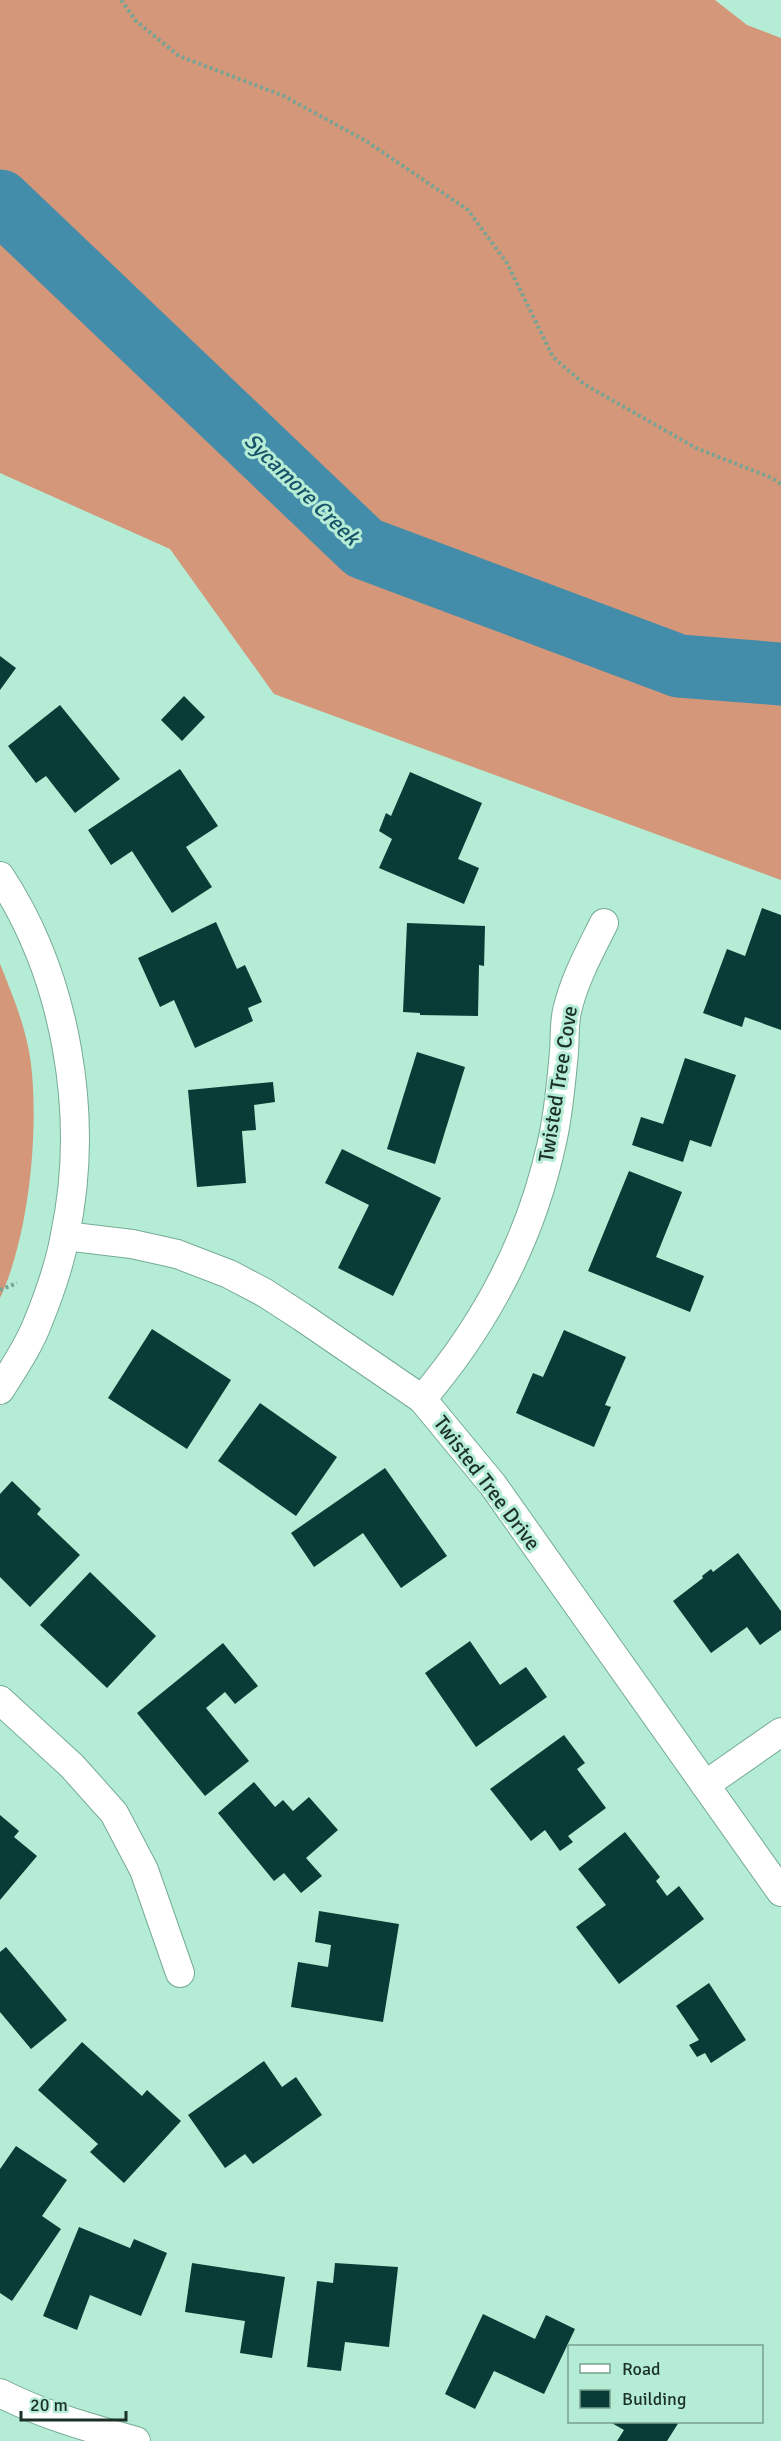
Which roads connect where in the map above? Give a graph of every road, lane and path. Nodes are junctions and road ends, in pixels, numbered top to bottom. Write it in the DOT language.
graph roads {
  1 [pos="121,0"];
  2 [pos="781,484"];
  3 [pos="0,876"];
  4 [pos="604,923"];
  5 [pos="65,1236"];
  6 [pos="0,1390"];
  7 [pos="422,1399"];
  8 [pos="0,1700"];
  9 [pos="781,1732"];
  10 [pos="705,1785"];
  11 [pos="781,1892"];
  12 [pos="180,1973"];
  13 [pos="0,2393"];
  14 [pos="136,2441"];
  1 -- 2 [label="path"];
  3 -- 5 [label="street"];
  4 -- 7 [label="street, Twisted Tree Cove"];
  5 -- 6 [label="street"];
  5 -- 7 [label="street, Twisted Tree Drive"];
  7 -- 10 [label="street, Twisted Tree Drive"];
  8 -- 12 [label="street"];
  9 -- 10 [label="street"];
  10 -- 11 [label="street, Twisted Tree Drive"];
  13 -- 14 [label="street"];
}
